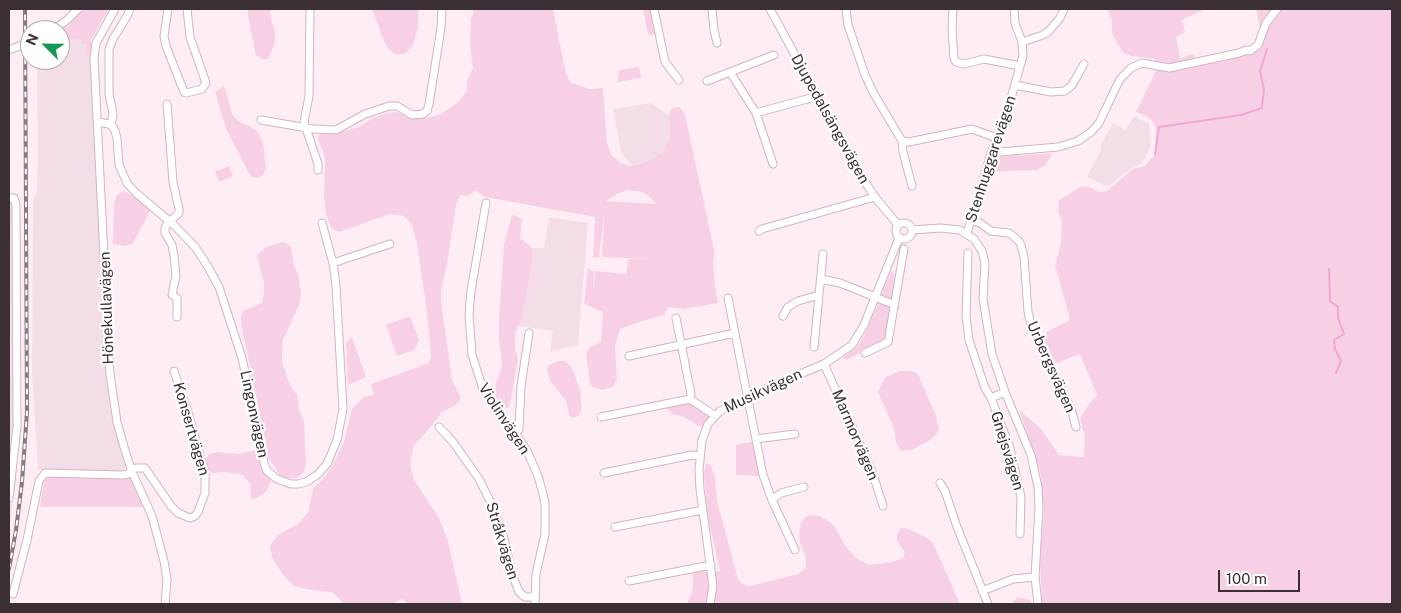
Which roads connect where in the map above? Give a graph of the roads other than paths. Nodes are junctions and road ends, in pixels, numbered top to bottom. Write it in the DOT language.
graph roads {
  1 [pos="78,9"];
  2 [pos="115,9"];
  3 [pos="130,9"];
  4 [pos="168,9"];
  5 [pos="187,9"];
  6 [pos="310,9"];
  7 [pos="442,9"];
  8 [pos="654,9"];
  9 [pos="712,9"];
  10 [pos="770,9"];
  11 [pos="846,9"];
  12 [pos="953,9"];
  13 [pos="1014,9"];
  14 [pos="1064,9"];
  15 [pos="1277,9"];
  16 [pos="67,20"];
  17 [pos="1022,42"];
  18 [pos="717,43"];
  19 [pos="774,55"];
  20 [pos="1084,64"];
  21 [pos="1020,66"];
  22 [pos="730,72"];
  23 [pos="680,80"];
  24 [pos="707,81"];
  25 [pos="1015,85"];
  26 [pos="818,96"];
  27 [pos="167,104"];
  28 [pos="756,114"];
  29 [pos="260,120"];
  30 [pos="98,122"];
  31 [pos="111,125"];
  32 [pos="305,127"];
  33 [pos="997,138"];
  34 [pos="902,140"];
  35 [pos="992,151"];
  36 [pos="773,164"];
  37 [pos="318,170"];
  38 [pos="912,186"];
  39 [pos="875,197"];
  40 [pos="9,198"];
  41 [pos="486,203"];
  42 [pos="971,220"];
  43 [pos="170,221"];
  44 [pos="322,223"];
  45 [pos="898,225"];
  46 [pos="912,230"];
  47 [pos="759,231"];
  48 [pos="966,233"];
  49 [pos="899,238"];
  50 [pos="390,244"];
  51 [pos="904,249"];
  52 [pos="968,253"];
  53 [pos="823,254"];
  54 [pos="333,263"];
  55 [pos="821,279"];
  56 [pos="818,295"];
  57 [pos="728,298"];
  58 [pos="876,298"];
  59 [pos="895,305"];
  60 [pos="783,316"];
  61 [pos="178,317"];
  62 [pos="676,318"];
  63 [pos="529,333"];
  64 [pos="736,333"];
  65 [pos="682,345"];
  66 [pos="814,347"];
  67 [pos="865,352"];
  68 [pos="629,356"];
  69 [pos="824,364"];
  70 [pos="174,370"];
  71 [pos="1005,392"];
  72 [pos="748,397"];
  73 [pos="991,398"];
  74 [pos="690,399"];
  75 [pos="714,415"];
  76 [pos="601,417"];
  77 [pos="439,427"];
  78 [pos="1076,427"];
  79 [pos="516,434"];
  80 [pos="795,434"];
  81 [pos="756,439"];
  82 [pos="700,456"];
  83 [pos="132,472"];
  84 [pos="604,473"];
  85 [pos="940,483"];
  86 [pos="804,487"];
  87 [pos="9,498"];
  88 [pos="772,500"];
  89 [pos="883,506"];
  90 [pos="703,510"];
  91 [pos="615,527"];
  92 [pos="1020,534"];
  93 [pos="795,550"];
  94 [pos="711,565"];
  95 [pos="1035,577"];
  96 [pos="629,581"];
  97 [pos="982,591"];
  98 [pos="13,594"];
  99 [pos="535,601"];
  100 [pos="165,604"];
  101 [pos="710,604"];
  102 [pos="988,604"];
  103 [pos="1038,604"];
  1 -- 16 [label="street"];
  2 -- 30 [label="street, Hönekullavägen"];
  3 -- 31 [label="street, Lingonvägen"];
  4 -- 5 [label="street"];
  6 -- 32 [label="street"];
  7 -- 32 [label="street"];
  8 -- 23 [label="street"];
  9 -- 18 [label="street"];
  10 -- 26 [label="street, Djupedalsängsvägen"];
  11 -- 34 [label="street"];
  12 -- 21 [label="street"];
  13 -- 17 [label="street, Stenhuggarevägen"];
  14 -- 17 [label="street"];
  15 -- 35 [label="street"];
  17 -- 21 [label="street, Stenhuggarevägen"];
  19 -- 22 [label="street"];
  20 -- 25 [label="street, Stenhuggarevägen"];
  21 -- 25 [label="street, Stenhuggarevägen"];
  22 -- 24 [label="street"];
  22 -- 28 [label="street"];
  25 -- 33 [label="street, Stenhuggarevägen"];
  26 -- 28 [label="street"];
  26 -- 39 [label="street, Djupedalsängsvägen"];
  27 -- 43 [label="street"];
  28 -- 36 [label="street"];
  29 -- 32 [label="street"];
  30 -- 31 [label="street"];
  30 -- 83 [label="street, Hönekullavägen"];
  31 -- 43 [label="street, Lingonvägen"];
  32 -- 37 [label="street"];
  33 -- 34 [label="street"];
  33 -- 35 [label="street, Stenhuggarevägen"];
  34 -- 38 [label="street"];
  35 -- 42 [label="street, Stenhuggarevägen"];
  39 -- 45 [label="street, Djupedalsängsvägen"];
  39 -- 47 [label="street"];
  40 -- 87 [label="street"];
  41 -- 79 [label="street, Violinvägen"];
  42 -- 48 [label="street, Stenhuggarevägen"];
  42 -- 78 [label="street, Urbergsvägen"];
  43 -- 54 [label="street, Lingonvägen"];
  43 -- 61 [label="street"];
  44 -- 54 [label="street, Lingonvägen"];
  45 -- 46 [label="street"];
  45 -- 49 [label="street, Musikvägen"];
  46 -- 48 [label="street"];
  46 -- 49 [label="street"];
  48 -- 71 [label="street"];
  49 -- 58 [label="street, Musikvägen"];
  50 -- 54 [label="street"];
  51 -- 59 [label="street"];
  52 -- 73 [label="street, Gnejsvägen"];
  53 -- 55 [label="street"];
  55 -- 56 [label="street"];
  55 -- 58 [label="street"];
  56 -- 60 [label="street"];
  56 -- 66 [label="street"];
  57 -- 64 [label="street"];
  58 -- 59 [label="street"];
  58 -- 69 [label="street, Musikvägen"];
  59 -- 67 [label="street"];
  62 -- 65 [label="street"];
  63 -- 79 [label="street"];
  64 -- 65 [label="street"];
  64 -- 72 [label="street"];
  65 -- 68 [label="street"];
  65 -- 74 [label="street"];
  69 -- 72 [label="street, Musikvägen"];
  69 -- 89 [label="street, Marmorvägen"];
  70 -- 83 [label="street, Konsertvägen"];
  71 -- 73 [label="street, Gnejsvägen"];
  71 -- 95 [label="street"];
  72 -- 75 [label="street, Musikvägen"];
  72 -- 81 [label="street"];
  73 -- 92 [label="street, Gnejsvägen"];
  74 -- 75 [label="street"];
  74 -- 76 [label="street"];
  75 -- 82 [label="street, Musikvägen"];
  77 -- 99 [label="street, Stråkvägen"];
  79 -- 99 [label="street, Violinvägen"];
  80 -- 81 [label="street"];
  81 -- 88 [label="street"];
  82 -- 84 [label="street"];
  82 -- 90 [label="street, Musikvägen"];
  83 -- 98 [label="street"];
  83 -- 100 [label="street, Hönekullavägen"];
  85 -- 97 [label="street"];
  86 -- 88 [label="street"];
  88 -- 93 [label="street"];
  90 -- 91 [label="street"];
  90 -- 94 [label="street, Musikvägen"];
  94 -- 96 [label="street"];
  94 -- 101 [label="street, Musikvägen"];
  95 -- 97 [label="street"];
  95 -- 103 [label="street"];
  97 -- 102 [label="street"];
}
